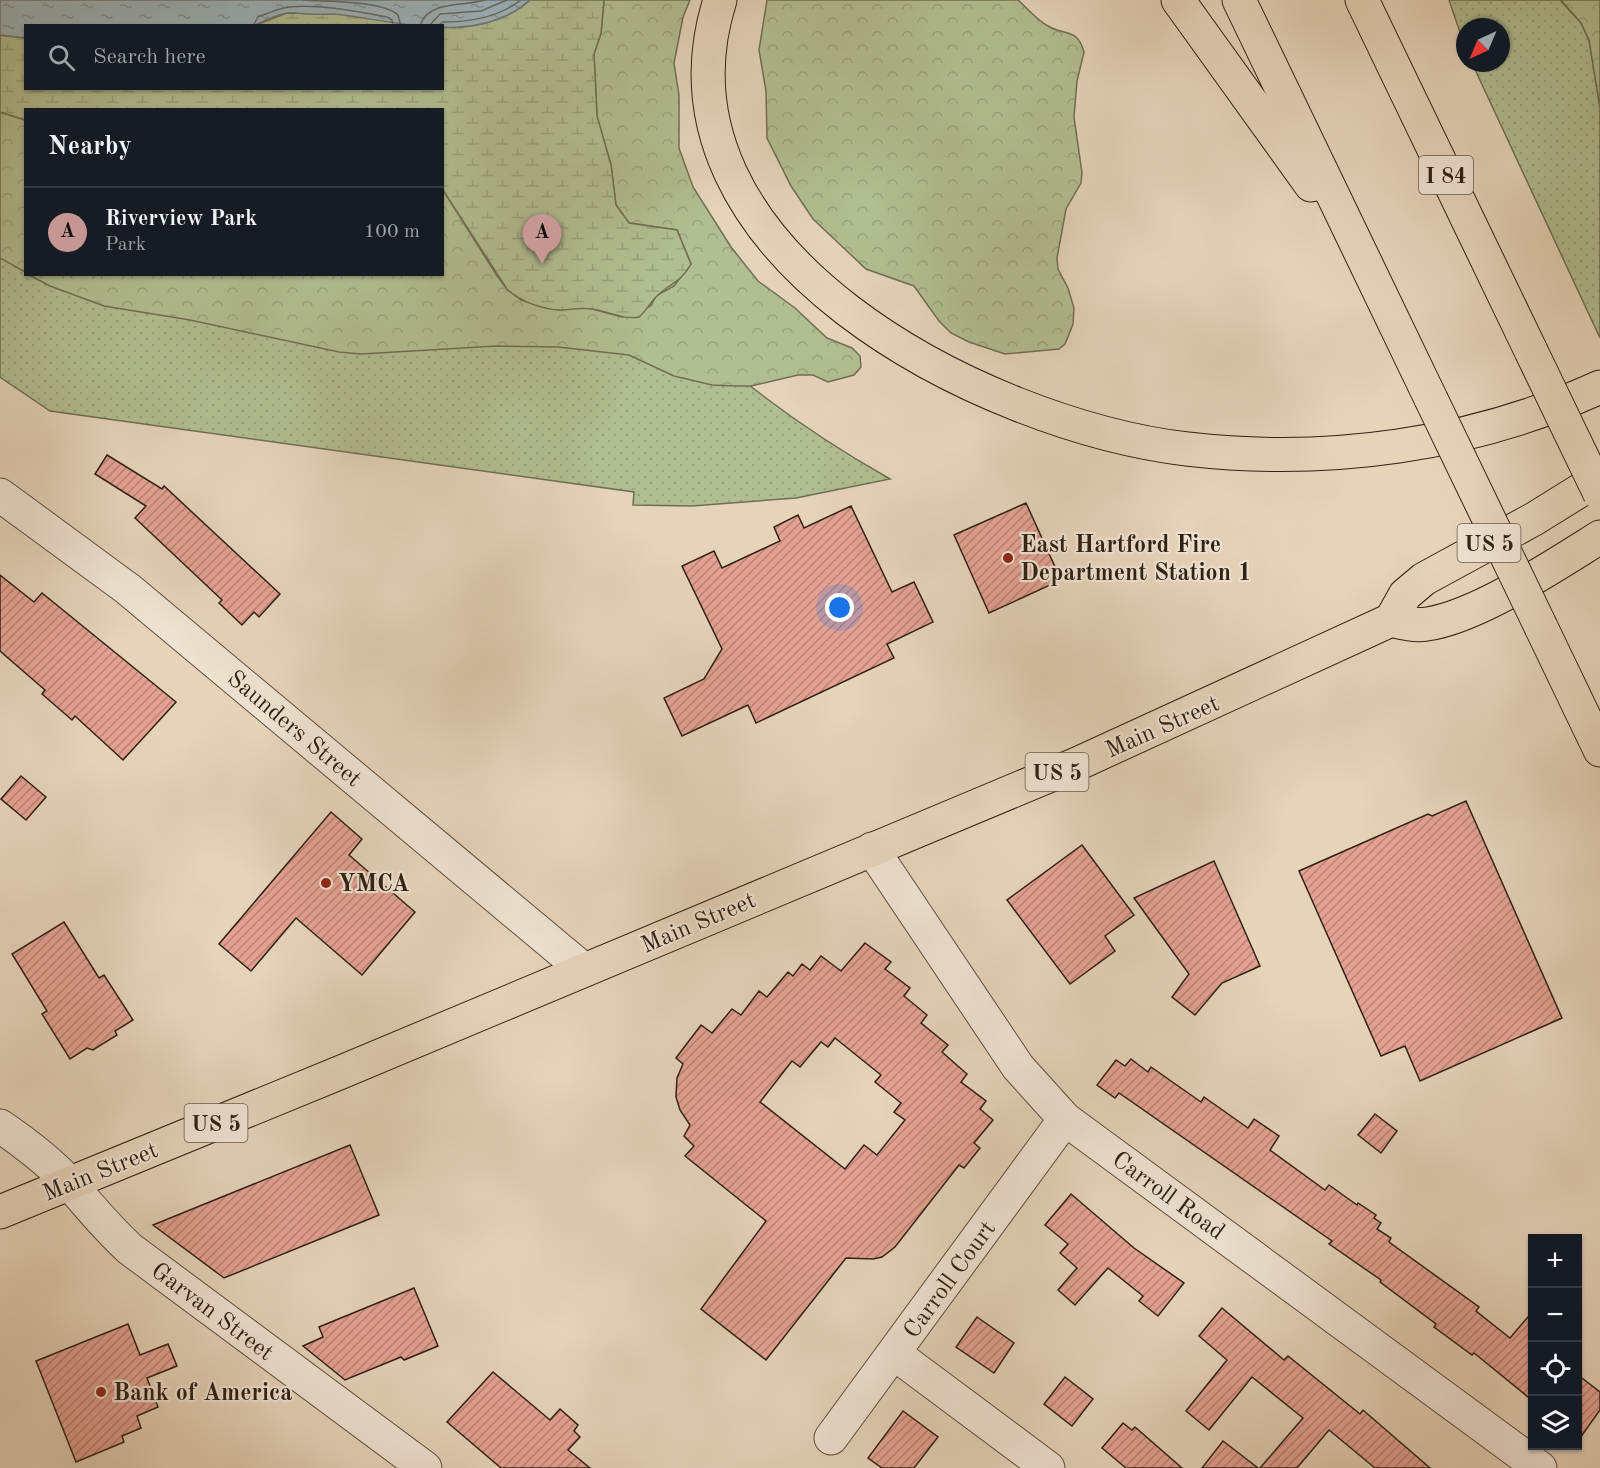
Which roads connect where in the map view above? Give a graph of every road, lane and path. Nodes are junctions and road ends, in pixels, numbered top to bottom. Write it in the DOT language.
graph roads {
  1 [pos="720,0"];
  2 [pos="1178,0"];
  3 [pos="1239,0"];
  4 [pos="1362,0"];
  5 [pos="1364,260"];
  6 [pos="1600,387"];
  7 [pos="1600,478"];
  8 [pos="1600,494"];
  9 [pos="0,495"];
  10 [pos="1600,537"];
  11 [pos="1391,620"];
  12 [pos="1600,750"];
  13 [pos="872,849"];
  14 [pos="584,970"];
  15 [pos="1065,1119"];
  16 [pos="0,1126"];
  17 [pos="69,1184"];
  18 [pos="0,1212"];
  19 [pos="895,1354"];
  20 [pos="831,1438"];
  21 [pos="425,1468"];
  22 [pos="1048,1468"];
  23 [pos="1540,1468"];
  1 -- 6 [label="highway"];
  2 -- 5 [label="highway"];
  3 -- 5 [label="highway"];
  4 -- 8 [label="highway, I 84, bridge"];
  5 -- 12 [label="highway, bridge"];
  7 -- 11 [label="highway, US 5"];
  9 -- 14 [label="street, Saunders Street"];
  10 -- 11 [label="highway, US 5"];
  11 -- 13 [label="highway, Main Street / US 5"];
  13 -- 14 [label="highway, Main Street / US 5"];
  13 -- 15 [label="street, Carroll Road"];
  14 -- 17 [label="highway, Main Street / US 5"];
  15 -- 19 [label="street, Carroll Court"];
  15 -- 23 [label="street, Carroll Road"];
  16 -- 17 [label="street, Garvan Street"];
  17 -- 18 [label="highway, Main Street / US 5"];
  17 -- 21 [label="street, Garvan Street"];
  19 -- 20 [label="street, Carroll Court"];
  19 -- 22 [label="street"];
}
